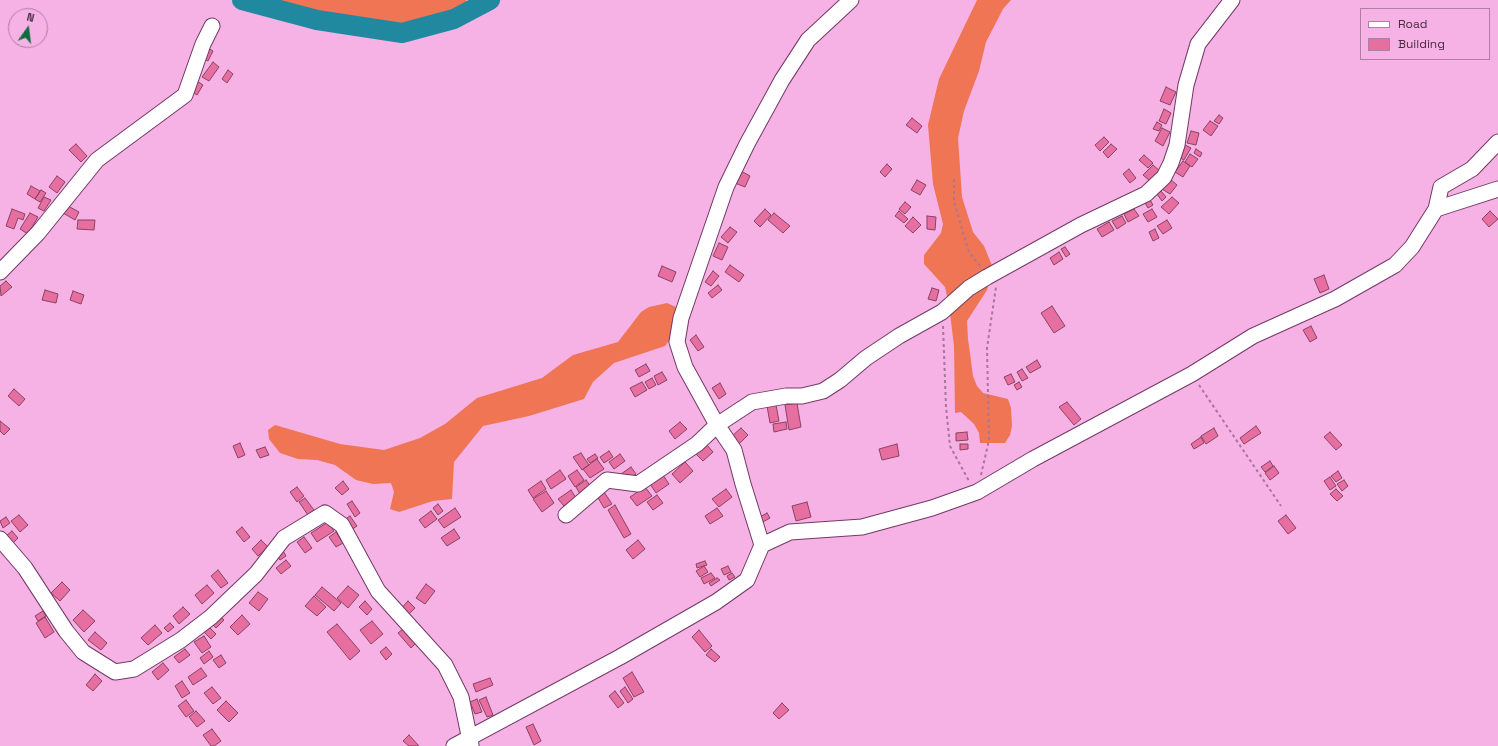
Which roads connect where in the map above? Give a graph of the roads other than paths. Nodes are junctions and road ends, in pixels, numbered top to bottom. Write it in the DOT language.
graph roads {
  1 [pos="851,0"];
  2 [pos="1232,0"];
  3 [pos="212,26"];
  4 [pos="1498,142"];
  5 [pos="1498,189"];
  6 [pos="1436,209"];
  7 [pos="0,272"];
  8 [pos="717,425"];
  9 [pos="566,515"];
  10 [pos="0,539"];
  11 [pos="762,545"];
  12 [pos="471,741"];
  13 [pos="454,746"];
  1 -- 8 [label="street"];
  2 -- 8 [label="street"];
  3 -- 7 [label="street"];
  4 -- 6 [label="street"];
  5 -- 6 [label="street"];
  6 -- 11 [label="street"];
  8 -- 9 [label="street"];
  8 -- 11 [label="street"];
  10 -- 12 [label="street"];
  11 -- 12 [label="street"];
  12 -- 13 [label="street"];
}
